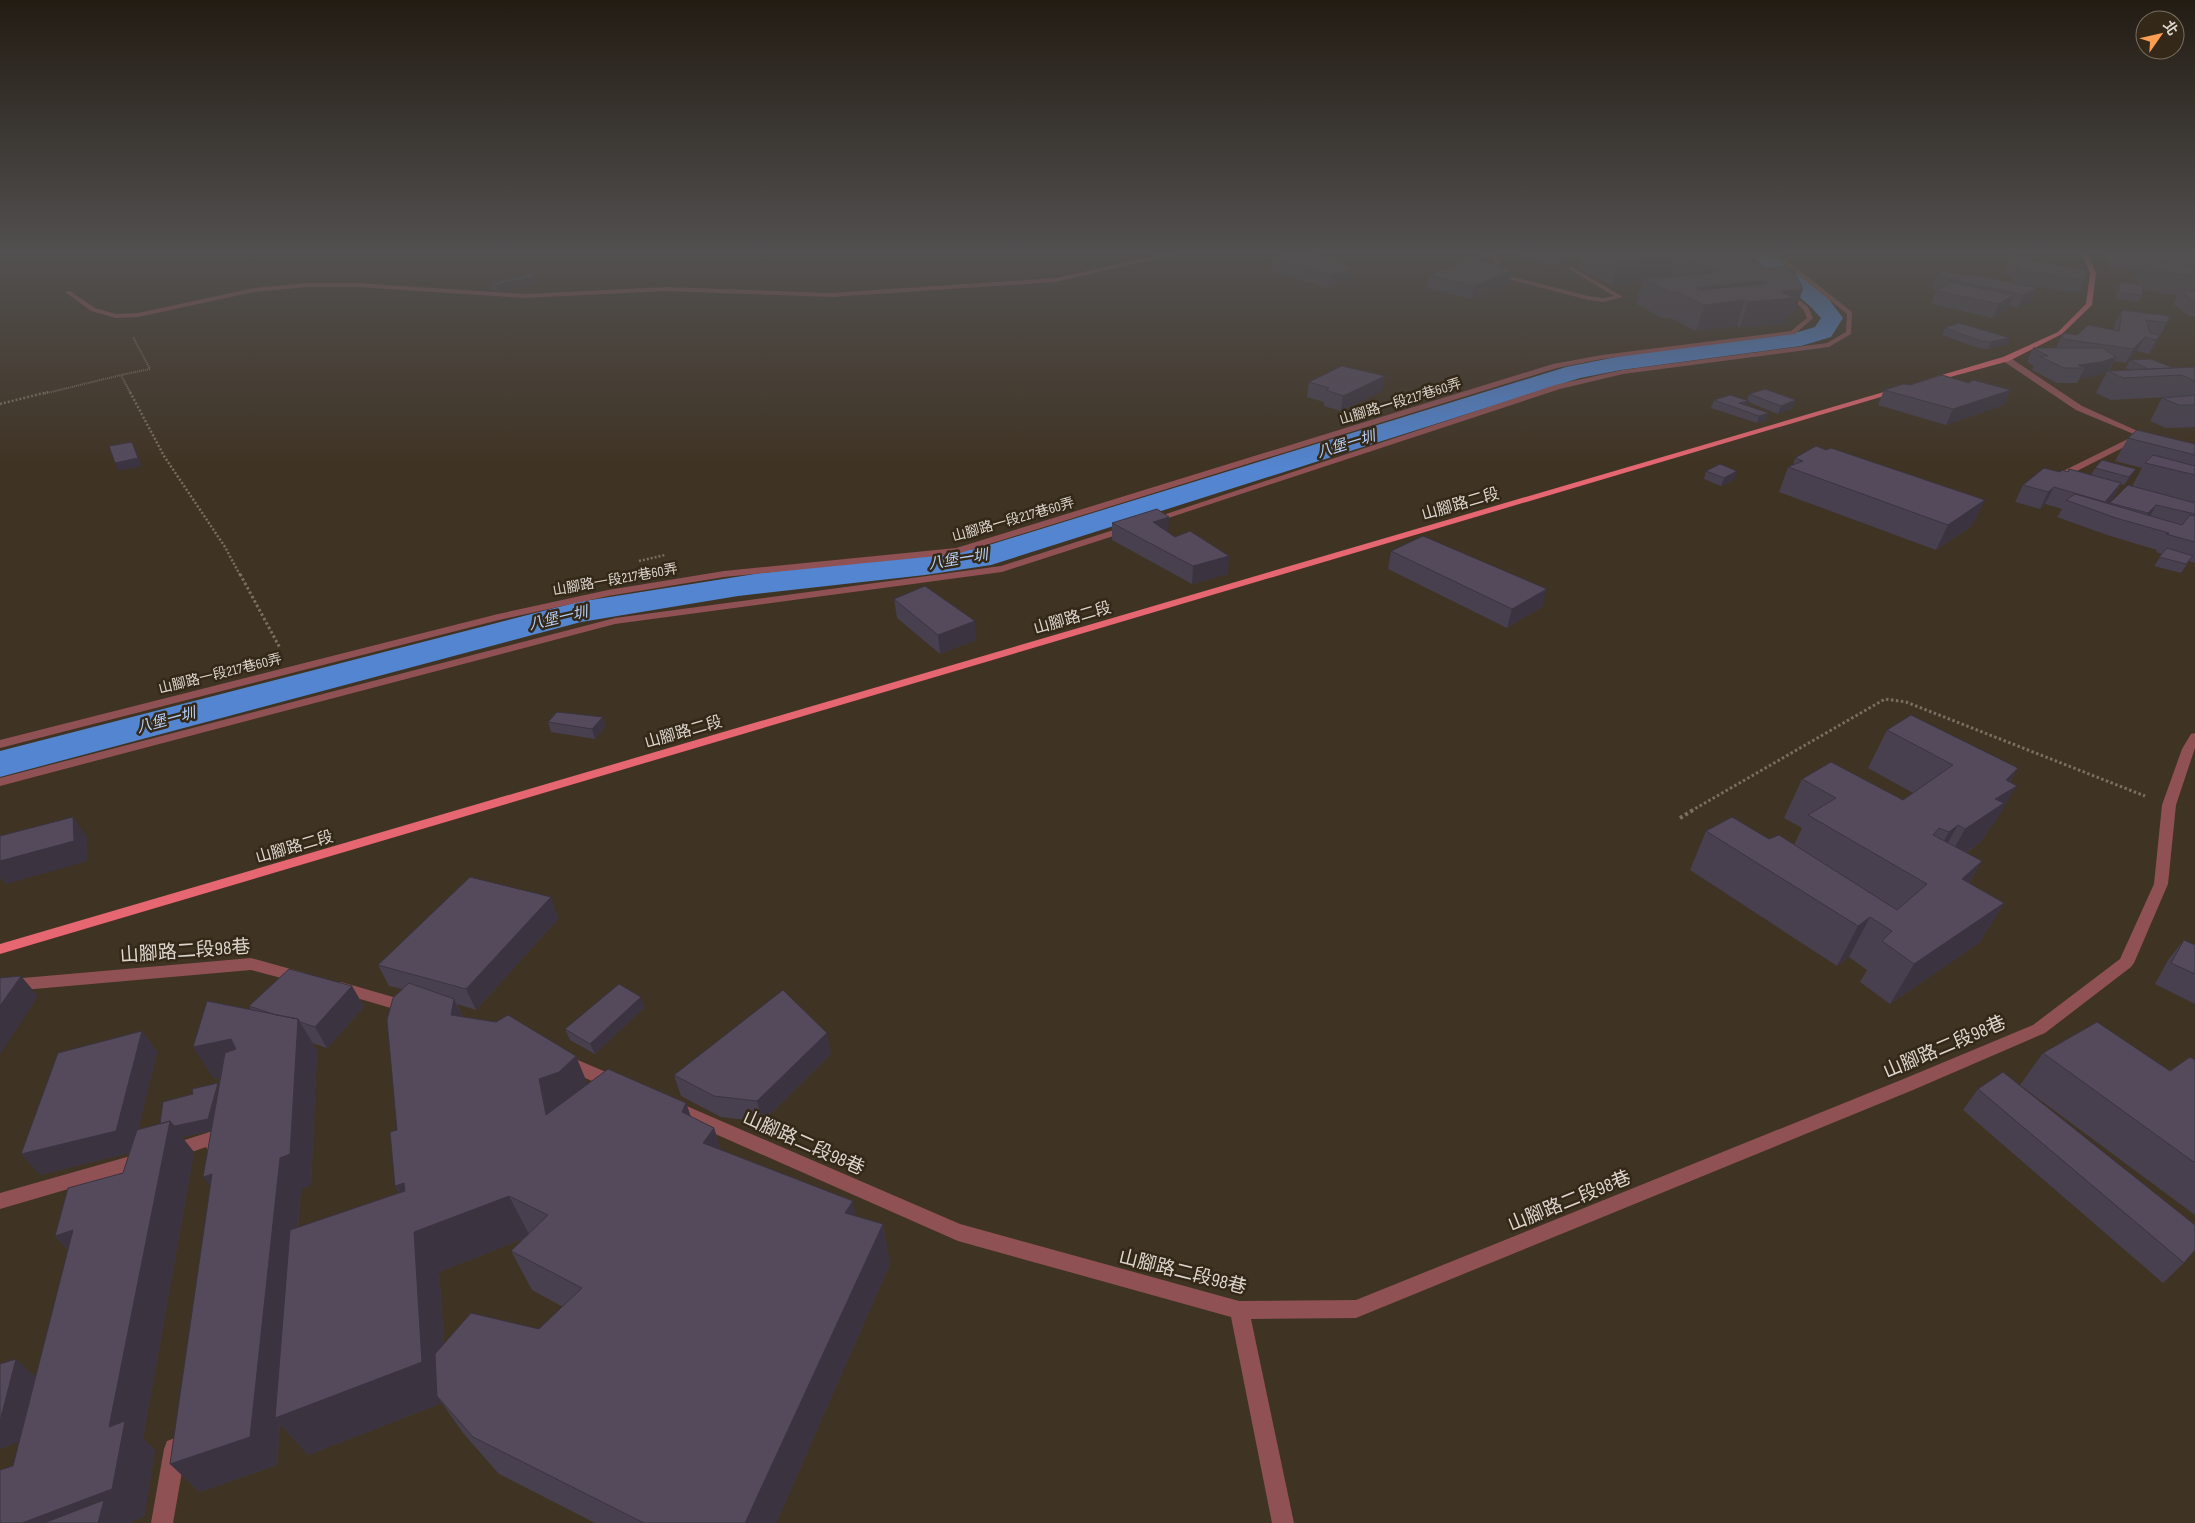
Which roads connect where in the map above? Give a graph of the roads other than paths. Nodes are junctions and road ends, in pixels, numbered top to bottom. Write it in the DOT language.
graph roads {
  1 [pos="1803,325"];
  2 [pos="1849,325"];
  3 [pos="2068,325"];
  4 [pos="2006,359"];
  5 [pos="2144,435"];
  6 [pos="2161,443"];
  7 [pos="2051,480"];
  8 [pos="2195,737"];
  9 [pos="0,744"];
  10 [pos="0,782"];
  11 [pos="0,949"];
  12 [pos="0,986"];
  13 [pos="422,1010"];
  14 [pos="550,1055"];
  15 [pos="631,1090"];
  16 [pos="658,1102"];
  17 [pos="213,1166"];
  18 [pos="0,1201"];
  19 [pos="1239,1310"];
  20 [pos="178,1428"];
  21 [pos="162,1523"];
  22 [pos="1283,1523"];
  1 -- 9 [label="lane, 山腳路一段217巷60弄"];
  2 -- 10 [label="lane"];
  3 -- 4 [label="main road, 山腳路二段"];
  4 -- 5 [label="lane"];
  4 -- 11 [label="main road, 山腳路二段"];
  5 -- 6 [label="lane"];
  5 -- 7 [label="lane"];
  8 -- 19 [label="lane, 山腳路二段98巷"];
  12 -- 13 [label="lane, 山腳路二段98巷"];
  14 -- 15 [label="lane"];
  16 -- 19 [label="lane, 山腳路二段98巷"];
  17 -- 18 [label="lane"];
  19 -- 22 [label="lane"];
  20 -- 21 [label="lane"];
}
